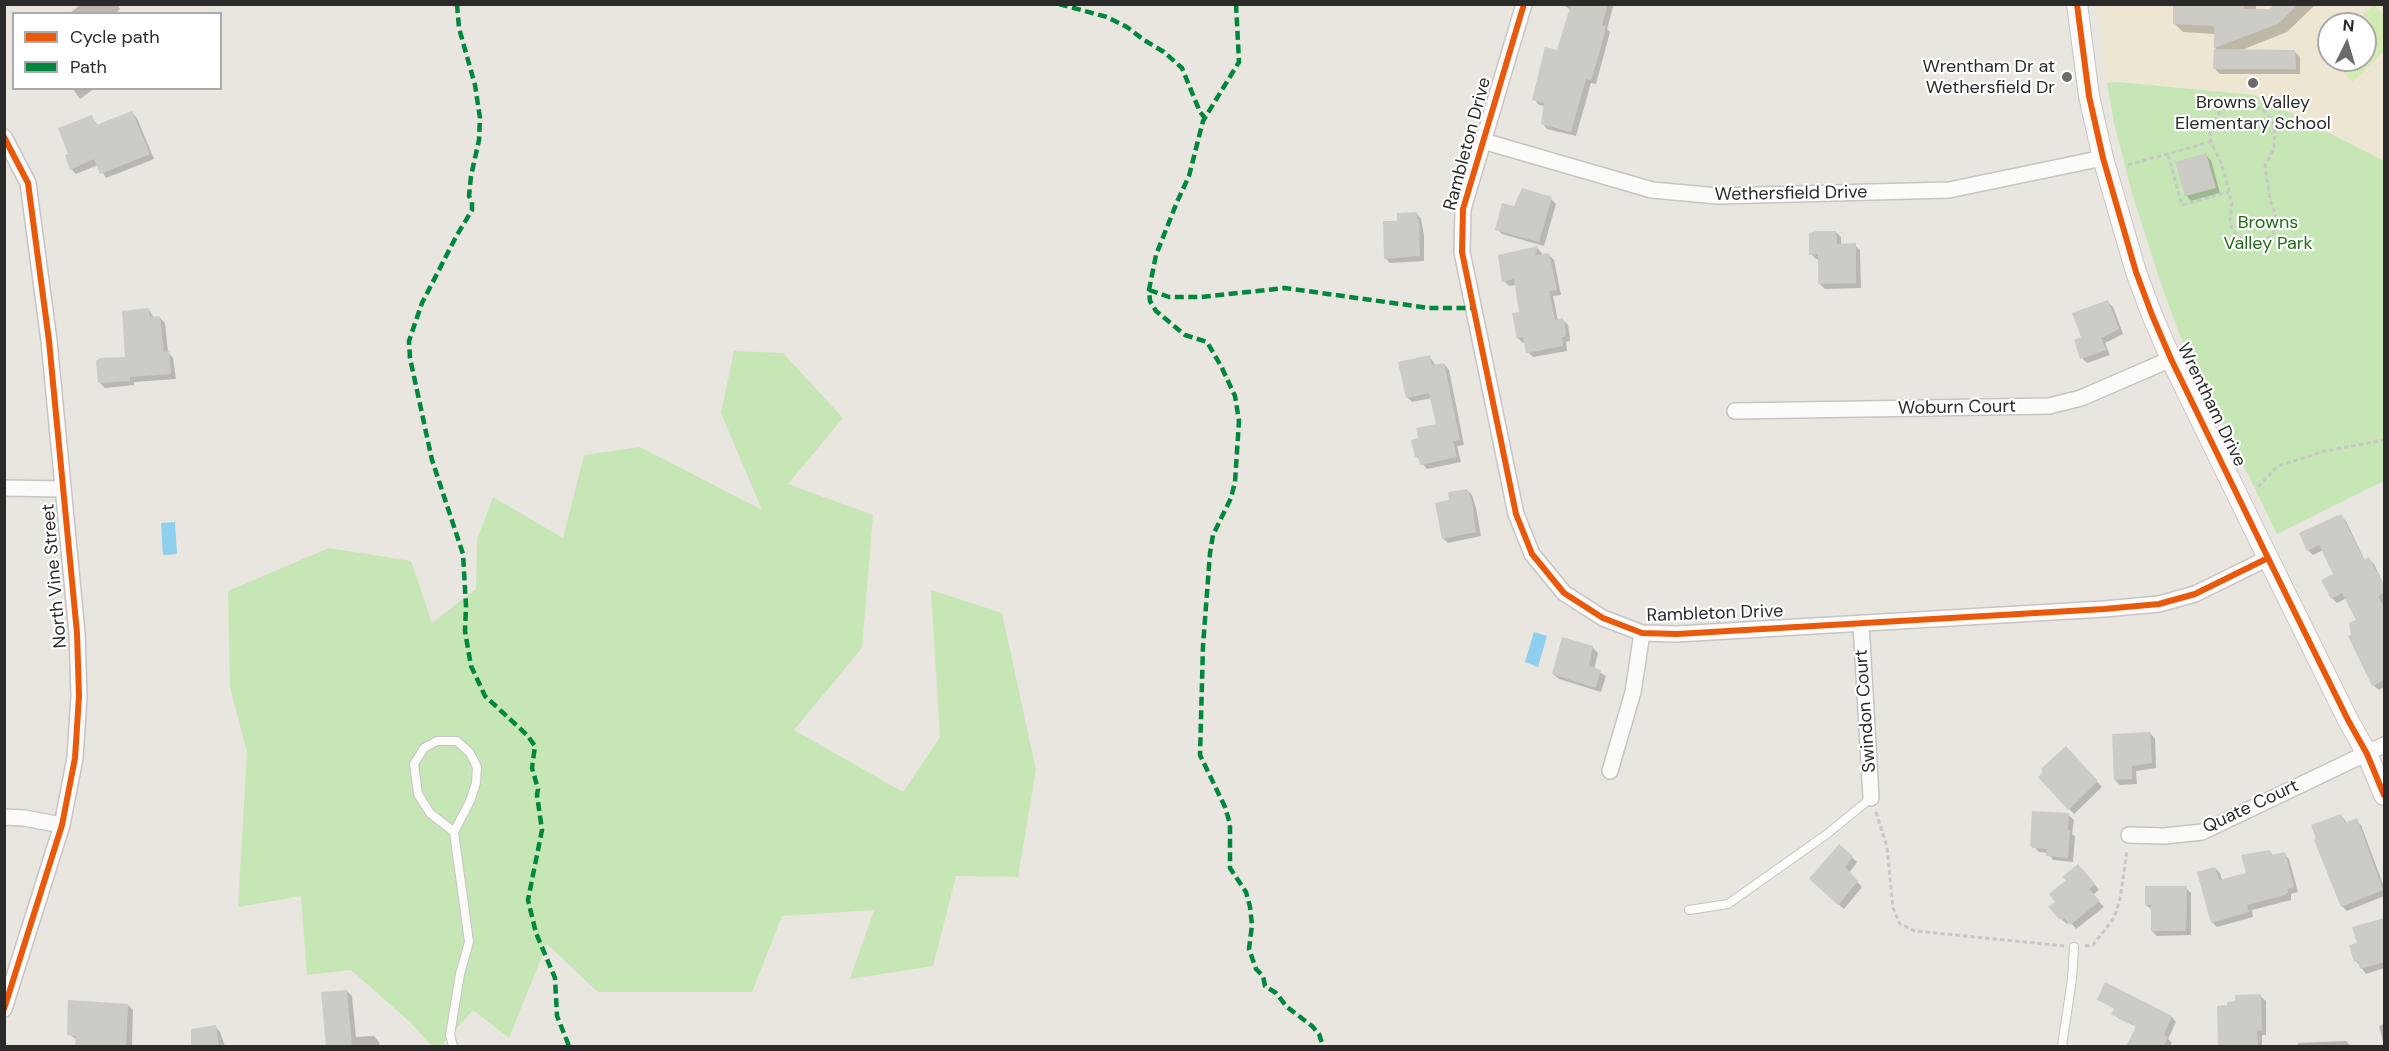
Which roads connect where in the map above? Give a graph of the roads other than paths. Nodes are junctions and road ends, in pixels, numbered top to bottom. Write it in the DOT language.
graph roads {
  1 [pos="1524,4"];
  2 [pos="2077,4"];
  3 [pos="4,137"];
  4 [pos="1483,141"];
  5 [pos="2103,158"];
  6 [pos="2171,359"];
  7 [pos="1735,411"];
  8 [pos="4,488"];
  9 [pos="62,489"];
  10 [pos="2268,558"];
  11 [pos="1861,623"];
  12 [pos="1642,633"];
  13 [pos="2376,749"];
  14 [pos="1610,771"];
  15 [pos="2385,795"];
  16 [pos="1871,798"];
  17 [pos="4,817"];
  18 [pos="62,825"];
  19 [pos="454,832"];
  20 [pos="2129,835"];
  21 [pos="1689,910"];
  22 [pos="2074,947"];
  23 [pos="4,1009"];
  24 [pos="453,1047"];
  25 [pos="2062,1047"];
  1 -- 4 [label="street, Rambleton Drive"];
  2 -- 5 [label="street, Wrentham Drive"];
  3 -- 9 [label="street, North Vine Street"];
  4 -- 5 [label="street, Wethersfield Drive"];
  4 -- 12 [label="street, Rambleton Drive"];
  5 -- 6 [label="street, Wrentham Drive"];
  6 -- 7 [label="street, Woburn Court"];
  6 -- 10 [label="street, Wrentham Drive"];
  8 -- 9 [label="street"];
  9 -- 18 [label="street, North Vine Street"];
  10 -- 11 [label="street, Rambleton Drive"];
  10 -- 13 [label="street, Wrentham Drive"];
  11 -- 12 [label="street, Rambleton Drive"];
  11 -- 16 [label="street, Swindon Court"];
  12 -- 14 [label="street"];
  13 -- 15 [label="street, Wrentham Drive"];
  13 -- 20 [label="street, Quate Court"];
  16 -- 21 [label="lane"];
  17 -- 18 [label="street"];
  18 -- 23 [label="street, North Vine Street"];
  19 -- 19 [label="lane"];
  19 -- 24 [label="lane"];
  22 -- 25 [label="lane"];
}
